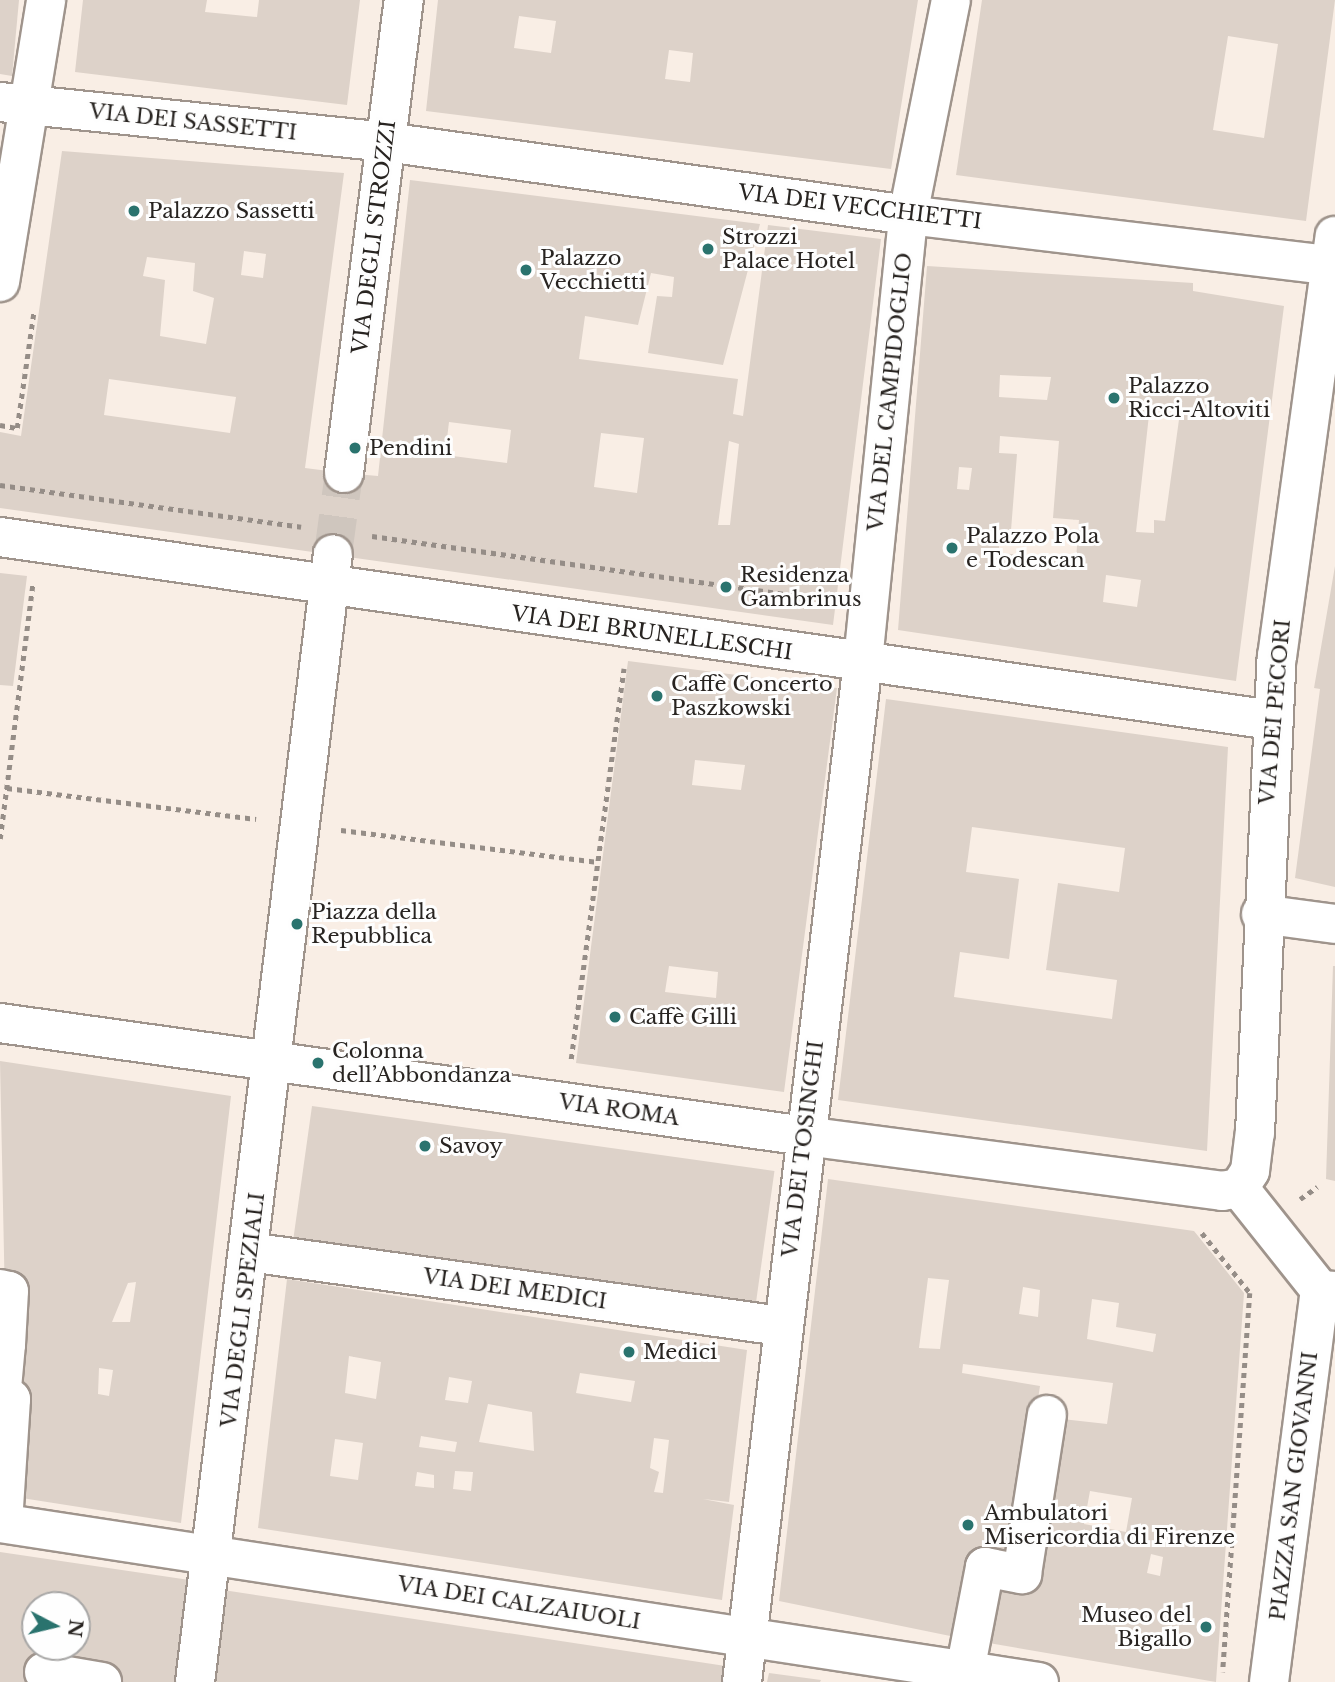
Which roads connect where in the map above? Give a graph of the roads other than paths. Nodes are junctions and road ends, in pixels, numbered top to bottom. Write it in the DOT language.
graph roads {
  1 [pos="46,0"];
  2 [pos="404,0"];
  3 [pos="951,0"];
  4 [pos="14,103"];
  5 [pos="386,142"];
  6 [pos="908,215"];
  7 [pos="1334,256"];
  8 [pos="0,282"];
  9 [pos="344,473"];
  10 [pos="22,549"];
  11 [pos="333,551"];
  12 [pos="863,662"];
  13 [pos="1272,720"];
  14 [pos="1261,914"];
  15 [pos="1335,924"];
  16 [pos="0,1023"];
  17 [pos="271,1063"];
  18 [pos="805,1136"];
  19 [pos="1239,1188"];
  20 [pos="249,1252"];
  21 [pos="0,1290"];
  22 [pos="1327,1291"];
  23 [pos="781,1326"];
  24 [pos="3,1344"];
  25 [pos="1047,1415"];
  26 [pos="1,1523"];
  27 [pos="214,1556"];
  28 [pos="748,1638"];
  29 [pos="965,1671"];
  30 [pos="44,1672"];
  31 [pos="102,1682"];
  32 [pos="195,1682"];
  33 [pos="742,1682"];
  34 [pos="1039,1682"];
  35 [pos="1269,1682"];
  1 -- 4 [label="street"];
  2 -- 5 [label="street, VIA DEGLI STROZZI"];
  3 -- 6 [label="street, VIA DEL CAMPIDOGLIO"];
  4 -- 5 [label="street, VIA DEI SASSETTI"];
  4 -- 8 [label="street"];
  5 -- 6 [label="street, VIA DEI VECCHIETTI"];
  5 -- 9 [label="street, VIA DEGLI STROZZI"];
  6 -- 7 [label="street, VIA DEI VECCHIETTI"];
  6 -- 12 [label="street, VIA DEL CAMPIDOGLIO"];
  7 -- 13 [label="street, VIA DEI PECORI"];
  10 -- 11 [label="street, VIA DEI BRUNELLESCHI"];
  11 -- 12 [label="street, VIA DEI BRUNELLESCHI"];
  11 -- 17 [label="street"];
  12 -- 13 [label="street, VIA DEI BRUNELLESCHI"];
  12 -- 18 [label="street, VIA DEI TOSINGHI"];
  13 -- 14 [label="street, VIA DEI PECORI"];
  14 -- 15 [label="street"];
  14 -- 19 [label="street, VIA DEI PECORI"];
  16 -- 17 [label="street, VIA ROMA"];
  17 -- 18 [label="street, VIA ROMA"];
  17 -- 20 [label="street, VIA DEGLI SPEZIALI"];
  18 -- 19 [label="street, VIA ROMA"];
  18 -- 23 [label="street, VIA DEI TOSINGHI"];
  19 -- 22 [label="street, PIAZZA SAN GIOVANNI"];
  20 -- 23 [label="street, VIA DEI MEDICI"];
  20 -- 27 [label="street, VIA DEGLI SPEZIALI"];
  21 -- 24 [label="street"];
  22 -- 35 [label="street, PIAZZA SAN GIOVANNI"];
  23 -- 28 [label="street, VIA DEI TOSINGHI"];
  24 -- 26 [label="street"];
  25 -- 29 [label="street"];
  26 -- 27 [label="street, VIA DEI CALZAIUOLI"];
  27 -- 28 [label="street, VIA DEI CALZAIUOLI"];
  27 -- 32 [label="street, VIA DEGLI SPEZIALI"];
  28 -- 29 [label="street, VIA DEI CALZAIUOLI"];
  28 -- 33 [label="street, VIA DEI TOSINGHI"];
  29 -- 34 [label="street, VIA DEI CALZAIUOLI"];
  30 -- 31 [label="street"];
}
